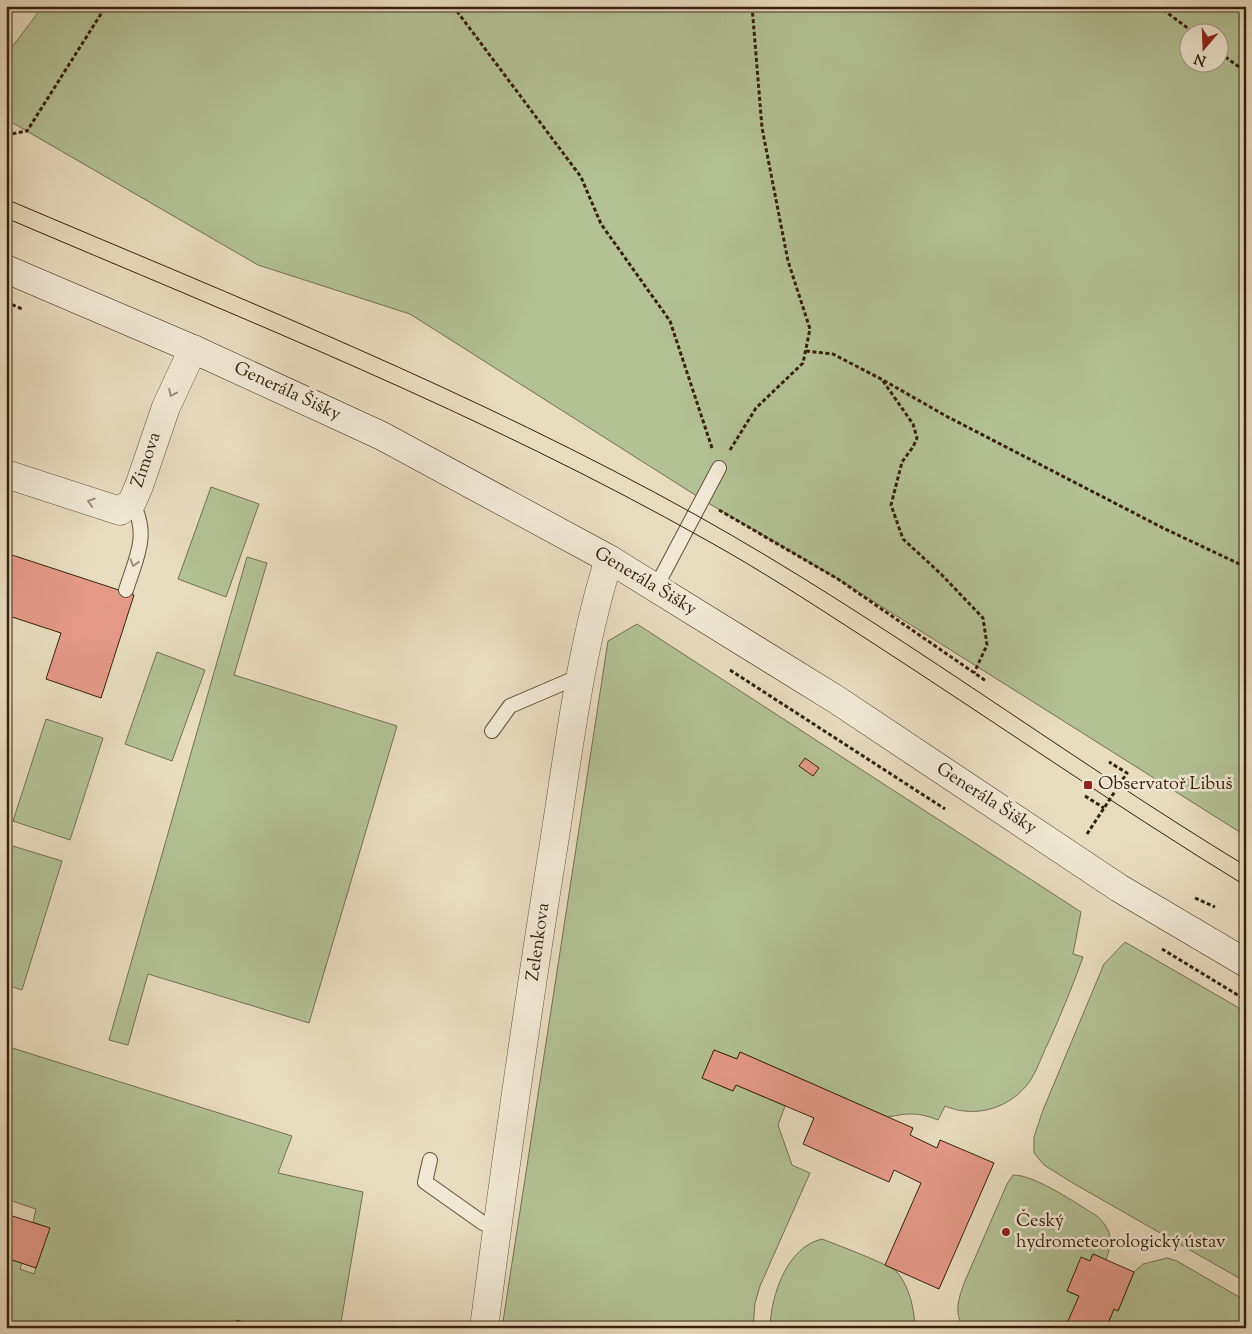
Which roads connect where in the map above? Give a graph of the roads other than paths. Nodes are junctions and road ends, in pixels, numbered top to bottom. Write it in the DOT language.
graph roads {
  1 [pos="6,269"];
  2 [pos="193,349"];
  3 [pos="719,468"];
  4 [pos="7,477"];
  5 [pos="132,502"];
  6 [pos="609,559"];
  7 [pos="656,588"];
  8 [pos="126,590"];
  9 [pos="580,676"];
  10 [pos="492,731"];
  11 [pos="1246,963"];
  12 [pos="430,1160"];
  13 [pos="497,1229"];
  14 [pos="484,1328"];
  1 -- 2 [label="main road, Generála Šišky"];
  2 -- 5 [label="main road, Zimova, one-way"];
  2 -- 6 [label="main road, Generála Šišky"];
  3 -- 7 [label="lane"];
  5 -- 4 [label="main road, Zimova, one-way"];
  5 -- 8 [label="lane, one-way"];
  6 -- 7 [label="main road, Generála Šišky"];
  6 -- 9 [label="main road, Zelenkova"];
  7 -- 11 [label="main road, Generála Šišky"];
  9 -- 10 [label="lane"];
  9 -- 13 [label="main road, Zelenkova"];
  12 -- 13 [label="lane"];
  13 -- 14 [label="main road, Zelenkova"];
}
